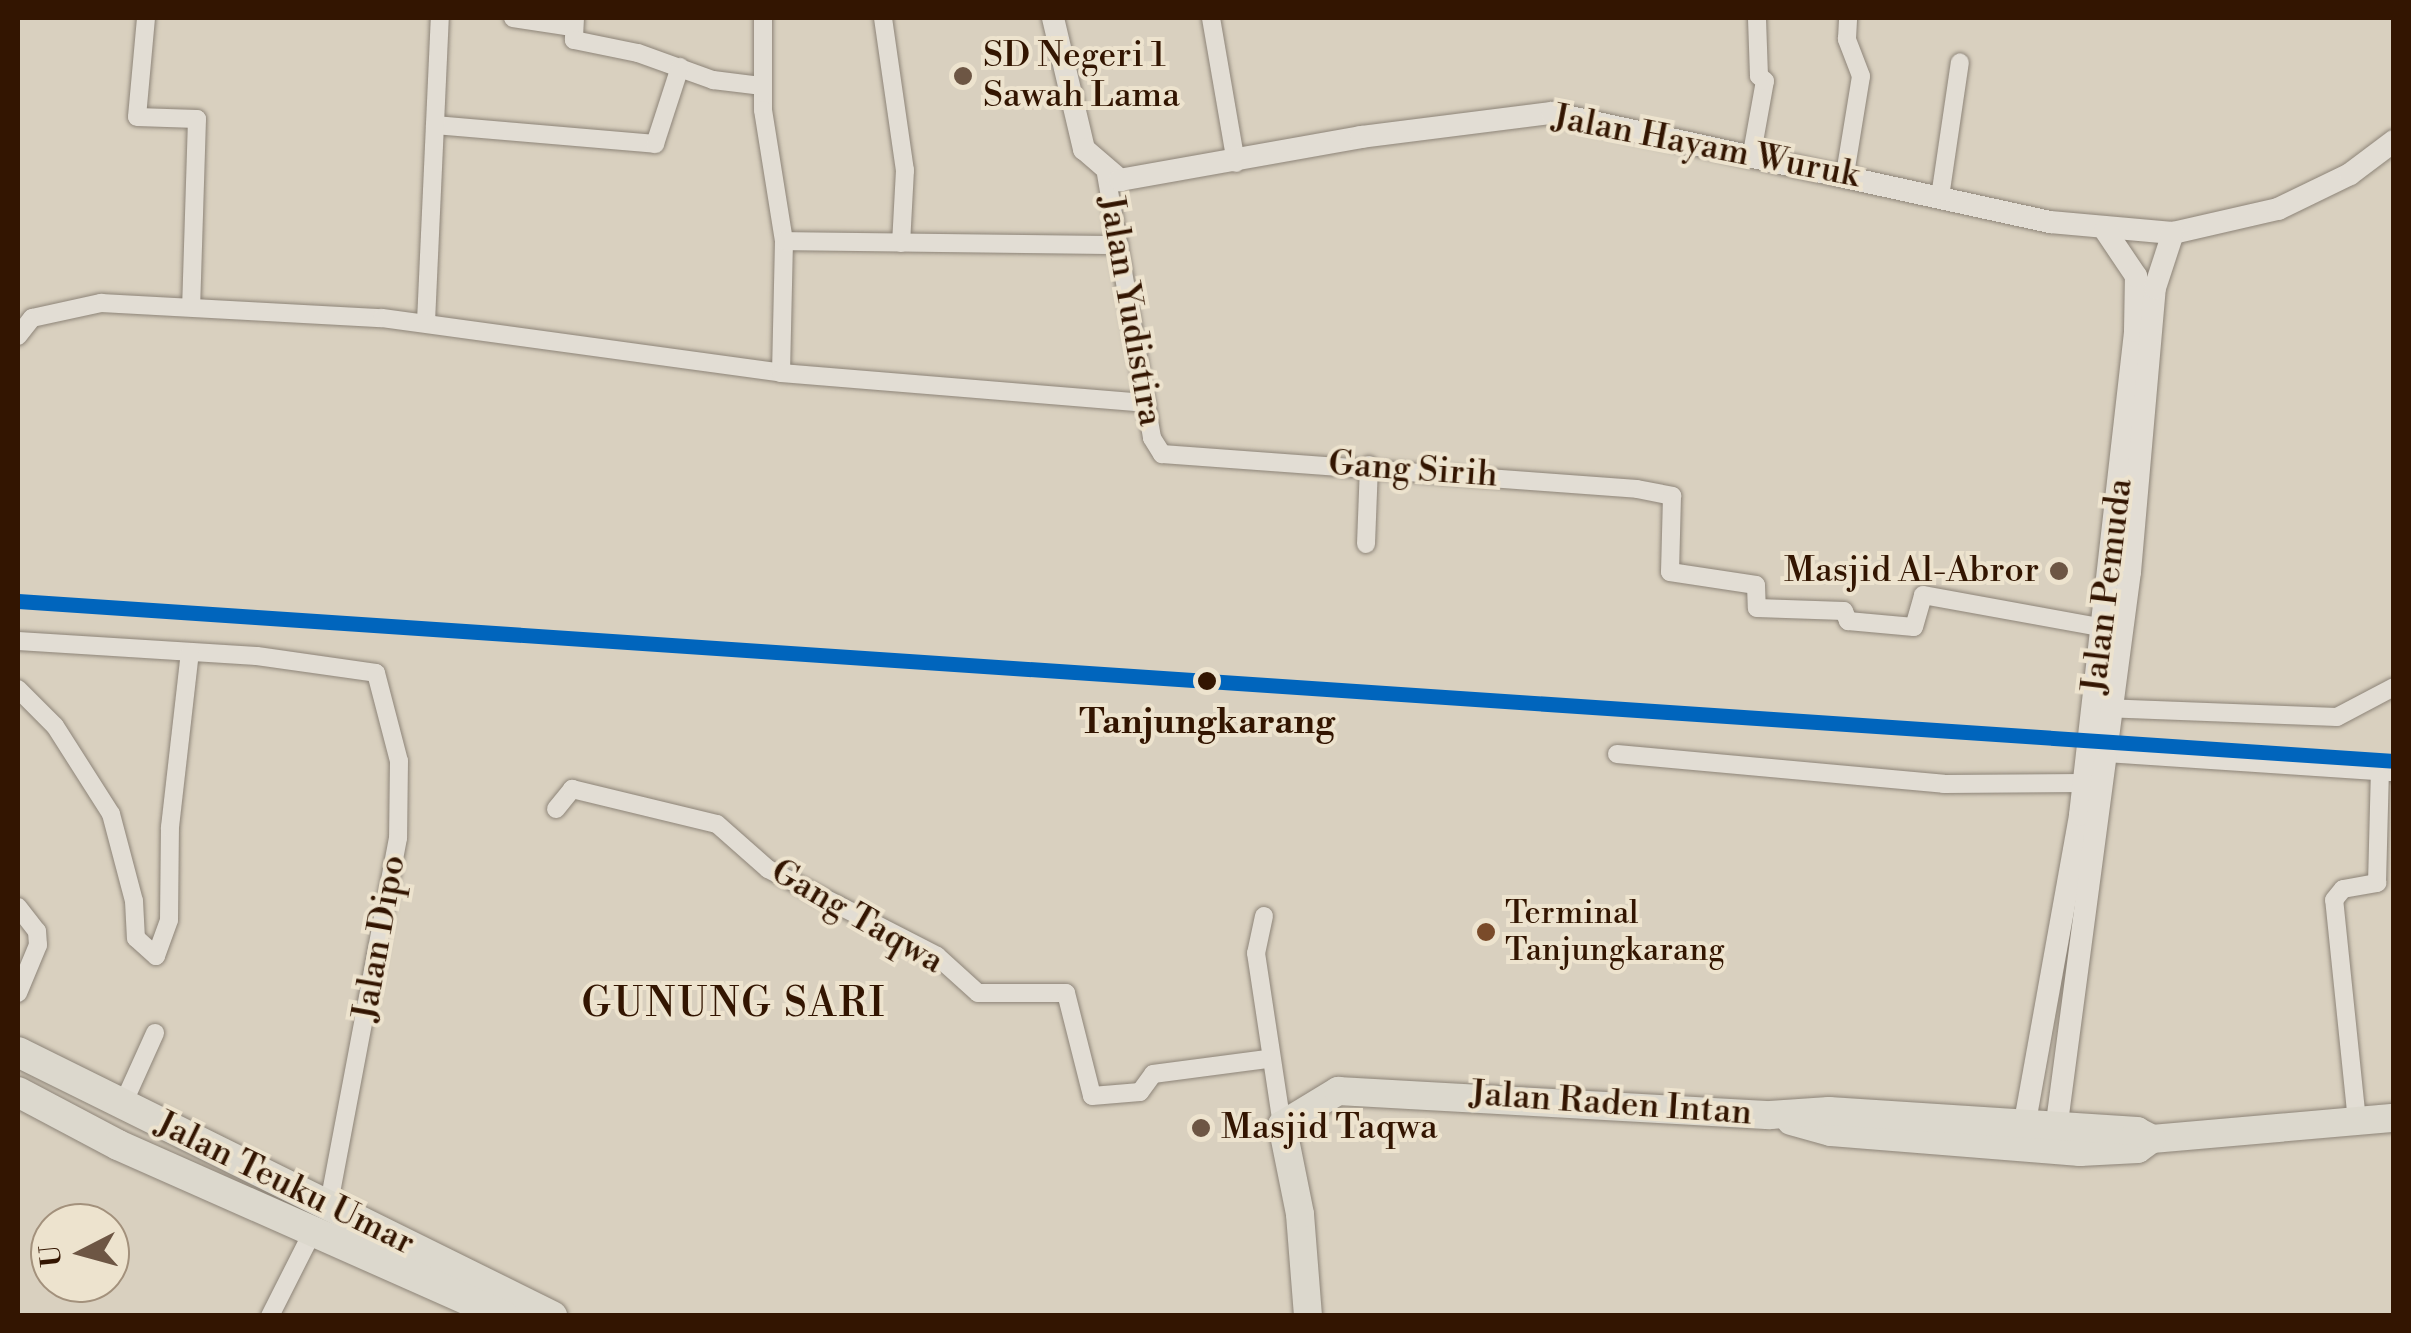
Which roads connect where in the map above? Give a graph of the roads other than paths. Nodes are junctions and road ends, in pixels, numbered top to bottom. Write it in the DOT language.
graph roads {
  1 [pos="146,18"];
  2 [pos="440,18"];
  3 [pos="514,18"];
  4 [pos="763,18"];
  5 [pos="883,18"];
  6 [pos="1053,18"];
  7 [pos="1211,18"];
  8 [pos="1758,18"];
  9 [pos="1848,18"];
  10 [pos="573,22"];
  11 [pos="1960,62"];
  12 [pos="680,68"];
  13 [pos="761,86"];
  14 [pos="435,125"];
  15 [pos="2394,141"];
  16 [pos="1752,153"];
  17 [pos="1236,163"];
  18 [pos="1106,174"];
  19 [pos="1845,174"];
  20 [pos="1940,196"];
  21 [pos="2105,230"];
  22 [pos="2173,233"];
  23 [pos="784,242"];
  24 [pos="901,243"];
  25 [pos="1118,245"];
  26 [pos="191,308"];
  27 [pos="426,322"];
  28 [pos="18,336"];
  29 [pos="780,373"];
  30 [pos="1145,404"];
  31 [pos="1156,448"];
  32 [pos="1368,465"];
  33 [pos="1366,544"];
  34 [pos="2104,628"];
  35 [pos="18,641"];
  36 [pos="190,652"];
  37 [pos="2394,687"];
  38 [pos="18,689"];
  39 [pos="2111,708"];
  40 [pos="2106,753"];
  41 [pos="1617,754"];
  42 [pos="2387,772"];
  43 [pos="2083,783"];
  44 [pos="556,808"];
  45 [pos="2090,817"];
  46 [pos="18,908"];
  47 [pos="1264,916"];
  48 [pos="18,993"];
  49 [pos="2048,1012"];
  50 [pos="2072,1017"];
  51 [pos="154,1032"];
  52 [pos="18,1052"];
  53 [pos="1267,1059"];
  54 [pos="18,1092"];
  55 [pos="122,1104"];
  56 [pos="1770,1115"];
  57 [pos="2394,1118"];
  58 [pos="2357,1121"];
  59 [pos="1282,1126"];
  60 [pos="2024,1127"];
  61 [pos="2056,1130"];
  62 [pos="2152,1139"];
  63 [pos="330,1203"];
  64 [pos="313,1231"];
  65 [pos="270,1316"];
  66 [pos="504,1316"];
  67 [pos="552,1316"];
  68 [pos="1308,1316"];
  1 -- 26 [label="street"];
  2 -- 14 [label="street"];
  3 -- 10 [label="street"];
  4 -- 13 [label="street"];
  5 -- 24 [label="street"];
  6 -- 18 [label="street"];
  7 -- 17 [label="street"];
  8 -- 16 [label="street"];
  9 -- 19 [label="street"];
  10 -- 12 [label="street"];
  11 -- 20 [label="street"];
  12 -- 13 [label="street"];
  12 -- 14 [label="street"];
  13 -- 23 [label="street"];
  14 -- 27 [label="street"];
  15 -- 22 [label="street, Jalan Hayam Wuruk"];
  16 -- 17 [label="street, Jalan Hayam Wuruk"];
  16 -- 19 [label="street, Jalan Hayam Wuruk"];
  17 -- 18 [label="street, Jalan Hayam Wuruk"];
  18 -- 25 [label="street, Jalan Yudistira"];
  19 -- 20 [label="street, Jalan Hayam Wuruk"];
  20 -- 21 [label="street, Jalan Hayam Wuruk"];
  21 -- 22 [label="street, Jalan Hayam Wuruk"];
  21 -- 34 [label="street, Jalan Pemuda"];
  22 -- 39 [label="street, Jalan Pemuda"];
  23 -- 24 [label="street"];
  23 -- 29 [label="street"];
  24 -- 25 [label="street"];
  25 -- 30 [label="street, Jalan Yudistira"];
  26 -- 27 [label="street"];
  26 -- 28 [label="street"];
  27 -- 29 [label="street"];
  29 -- 30 [label="street"];
  30 -- 31 [label="street, Jalan Yudistira"];
  31 -- 32 [label="street, Gang Sirih"];
  32 -- 33 [label="street"];
  32 -- 34 [label="street, Gang Sirih"];
  34 -- 39 [label="street, Jalan Pemuda"];
  35 -- 36 [label="street"];
  36 -- 38 [label="street"];
  36 -- 63 [label="street, Jalan Dipo"];
  37 -- 39 [label="street"];
  39 -- 40 [label="street, Jalan Pemuda"];
  39 -- 43 [label="street, Jalan Pemuda"];
  40 -- 42 [label="street"];
  40 -- 45 [label="street, Jalan Pemuda"];
  41 -- 43 [label="street"];
  42 -- 58 [label="street"];
  43 -- 45 [label="street, Jalan Pemuda"];
  44 -- 53 [label="street, Gang Taqwa"];
  45 -- 49 [label="street, Jalan Pemuda"];
  45 -- 50 [label="street, Jalan Pemuda"];
  46 -- 48 [label="street"];
  47 -- 53 [label="street"];
  49 -- 50 [label="street"];
  49 -- 60 [label="street, Jalan Pemuda"];
  50 -- 61 [label="street, Jalan Pemuda"];
  51 -- 55 [label="street"];
  52 -- 55 [label="highway, Jalan Teuku Umar"];
  53 -- 59 [label="street"];
  54 -- 64 [label="highway, Jalan Teuku Umar"];
  55 -- 63 [label="highway, Jalan Teuku Umar"];
  56 -- 59 [label="main road, Jalan Raden Intan"];
  56 -- 60 [label="main road, Jalan Raden Intan"];
  56 -- 62 [label="main road, Jalan Raden Intan"];
  57 -- 58 [label="main road, Jalan Raden Intan"];
  58 -- 62 [label="main road, Jalan Raden Intan"];
  59 -- 68 [label="main road"];
  60 -- 61 [label="main road, Jalan Raden Intan"];
  61 -- 62 [label="main road, Jalan Raden Intan"];
  63 -- 67 [label="highway, Jalan Teuku Umar"];
  64 -- 65 [label="street"];
  64 -- 66 [label="highway, Jalan Teuku Umar"];
}
